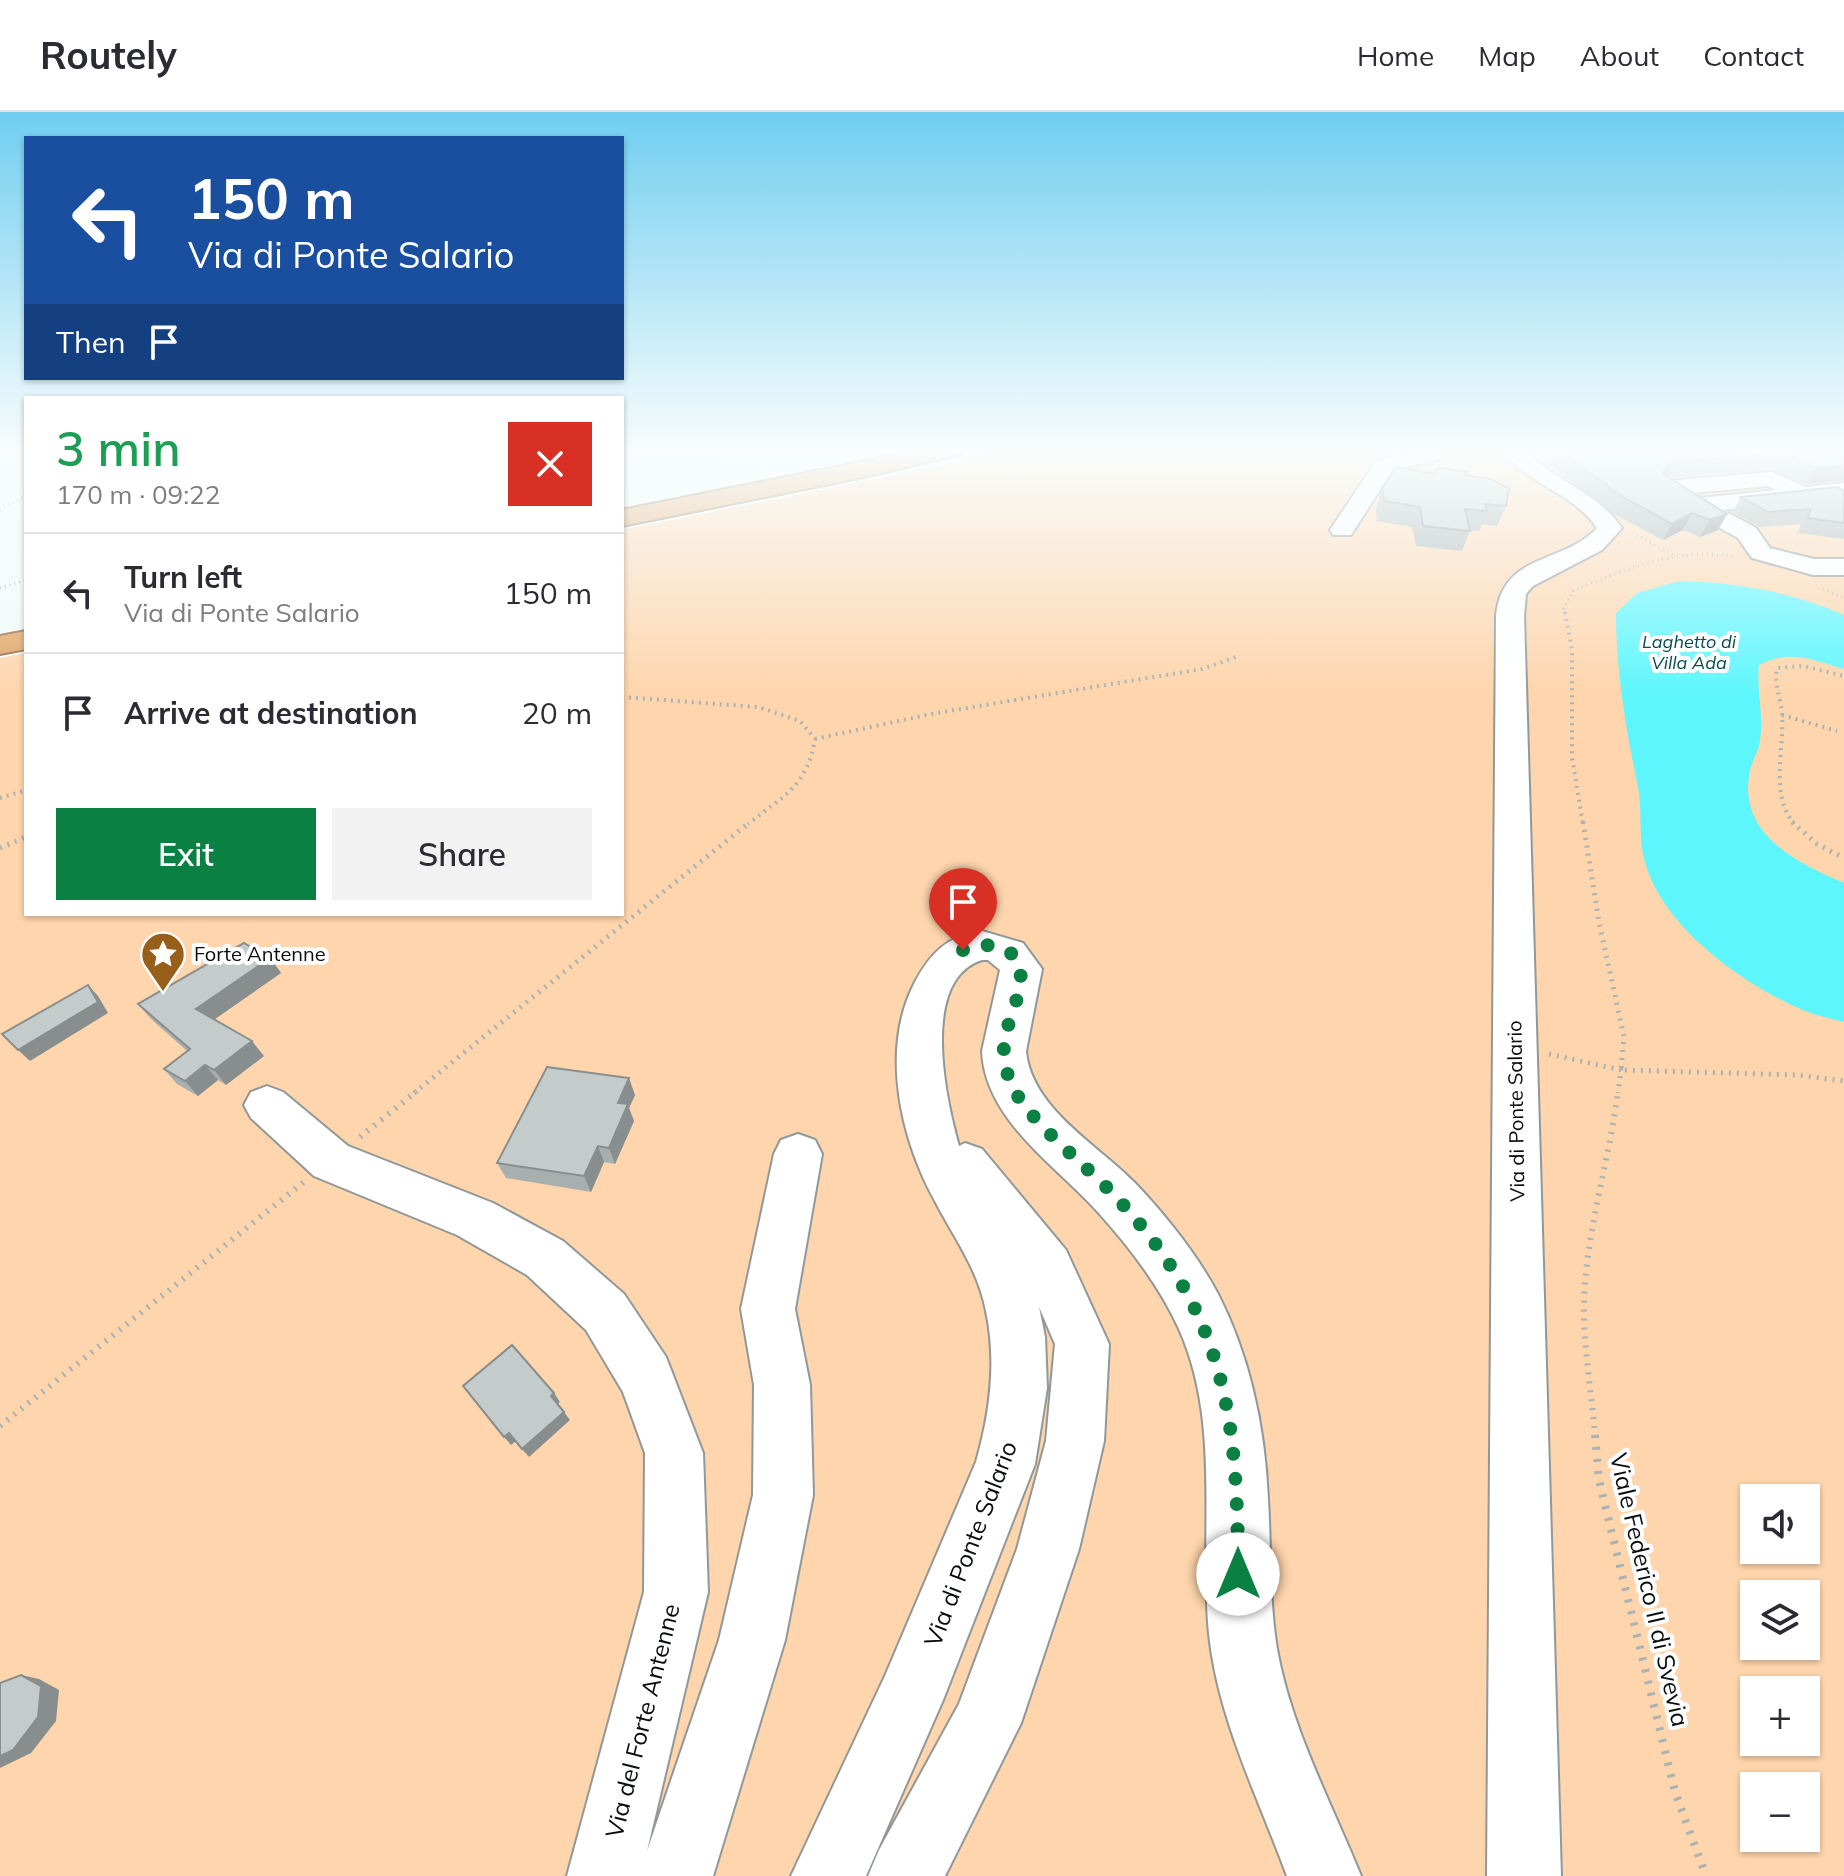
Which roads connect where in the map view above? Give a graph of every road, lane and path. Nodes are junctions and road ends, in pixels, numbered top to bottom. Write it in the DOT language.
graph roads {
  1 [pos="1607,531"];
  2 [pos="1626,531"];
  3 [pos="1744,531"];
  4 [pos="1844,567"];
  5 [pos="24,581"];
  6 [pos="0,588"];
  7 [pos="24,627"];
  8 [pos="0,632"];
  9 [pos="24,640"];
  10 [pos="0,645"];
  11 [pos="1239,656"];
  12 [pos="1844,676"];
  13 [pos="624,697"];
  14 [pos="1782,715"];
  15 [pos="1837,731"];
  16 [pos="815,739"];
  17 [pos="24,791"];
  18 [pos="0,798"];
  19 [pos="24,838"];
  20 [pos="0,848"];
  21 [pos="1844,858"];
  22 [pos="1534,1051"];
  23 [pos="1621,1070"];
  24 [pos="1844,1081"];
  25 [pos="267,1105"];
  26 [pos="798,1154"];
  27 [pos="331,1161"];
  28 [pos="965,1164"];
  29 [pos="0,1426"];
  30 [pos="604,1876"];
  31 [pos="676,1876"];
  32 [pos="828,1876"];
  33 [pos="905,1876"];
  34 [pos="1324,1876"];
  35 [pos="1524,1876"];
  36 [pos="1706,1876"];
  1 -- 35 [label="street, Via di Ponte Salario"];
  2 -- 23 [label="path, Viale Federico II di Svevia"];
  3 -- 4 [label="street"];
  5 -- 6 [label="path"];
  7 -- 8 [label="highway"];
  9 -- 10 [label="highway"];
  11 -- 16 [label="path"];
  12 -- 14 [label="path"];
  13 -- 16 [label="path"];
  14 -- 15 [label="path"];
  14 -- 21 [label="path"];
  16 -- 27 [label="path"];
  17 -- 18 [label="path"];
  19 -- 20 [label="path"];
  22 -- 23 [label="path"];
  23 -- 24 [label="path"];
  23 -- 36 [label="path, Viale Federico II di Svevia"];
  25 -- 27 [label="street, Via del Forte Antenne"];
  26 -- 31 [label="street"];
  27 -- 29 [label="path"];
  27 -- 30 [label="street, Via del Forte Antenne"];
  28 -- 33 [label="street"];
  32 -- 34 [label="street, Via di Ponte Salario"];
}
